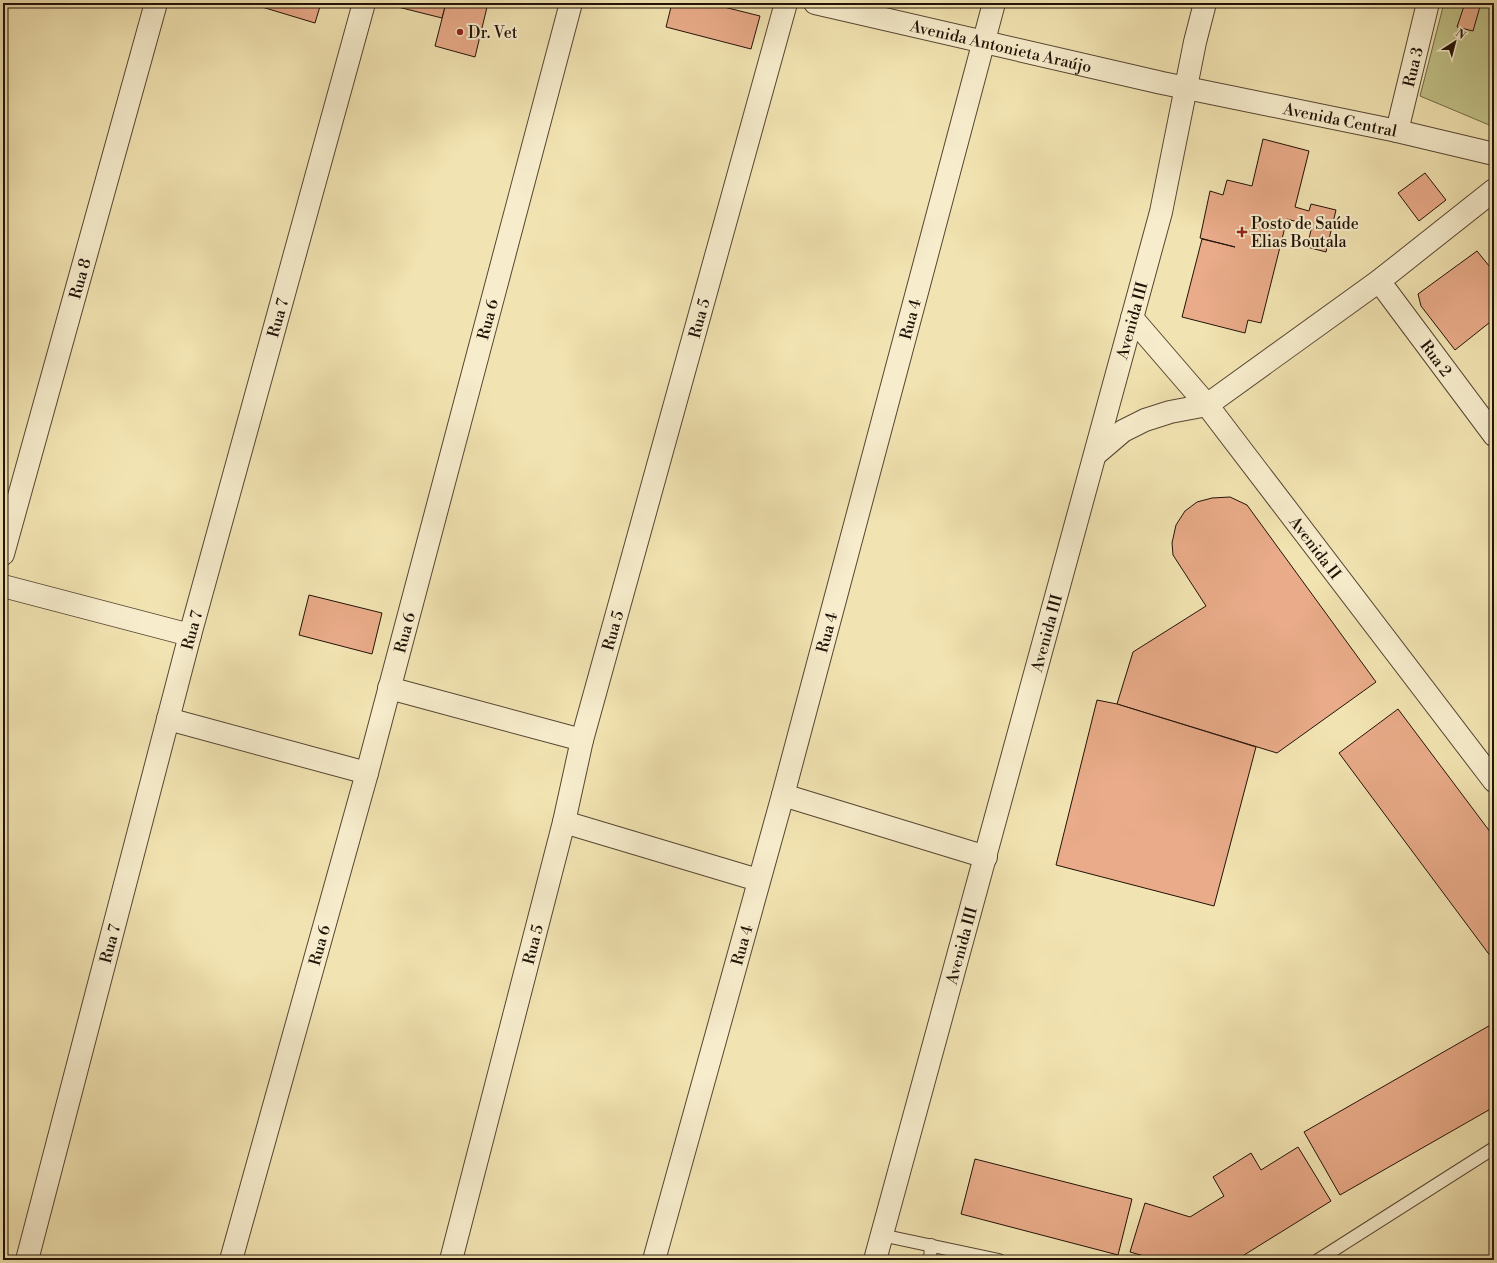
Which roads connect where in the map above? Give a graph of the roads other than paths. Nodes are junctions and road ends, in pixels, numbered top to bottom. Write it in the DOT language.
graph roads {
  1 [pos="156,3"];
  2 [pos="364,3"];
  3 [pos="571,3"];
  4 [pos="786,3"];
  5 [pos="815,3"];
  6 [pos="994,3"];
  7 [pos="1205,3"];
  8 [pos="1428,3"];
  9 [pos="984,41"];
  10 [pos="1187,87"];
  11 [pos="1397,131"];
  12 [pos="1494,154"];
  13 [pos="1494,190"];
  14 [pos="1379,281"];
  15 [pos="1132,318"];
  16 [pos="1207,405"];
  17 [pos="1494,435"];
  18 [pos="1096,454"];
  19 [pos="3,554"];
  20 [pos="3,586"];
  21 [pos="190,635"];
  22 [pos="389,688"];
  23 [pos="168,719"];
  24 [pos="582,740"];
  25 [pos="367,773"];
  26 [pos="1494,781"];
  27 [pos="783,795"];
  28 [pos="564,822"];
  29 [pos="986,857"];
  30 [pos="758,880"];
  31 [pos="1494,1148"];
  32 [pos="882,1235"];
  33 [pos="931,1244"];
  34 [pos="27,1260"];
  35 [pos="231,1260"];
  36 [pos="451,1260"];
  37 [pos="654,1260"];
  38 [pos="874,1260"];
  39 [pos="930,1260"];
  40 [pos="999,1260"];
  41 [pos="1318,1260"];
  1 -- 19 [label="street, Rua 8"];
  2 -- 21 [label="street, Rua 7"];
  3 -- 22 [label="street, Rua 6"];
  4 -- 24 [label="street, Rua 5"];
  5 -- 9 [label="street, Avenida Antonieta Araújo"];
  6 -- 9 [label="street, Rua 4"];
  7 -- 10 [label="street, Avenida III"];
  8 -- 11 [label="street, Rua 3"];
  9 -- 10 [label="street, Avenida Antonieta Araújo"];
  9 -- 27 [label="street, Rua 4"];
  10 -- 11 [label="street, Avenida Central"];
  10 -- 15 [label="street, Avenida III"];
  11 -- 12 [label="street, Avenida Central"];
  13 -- 14 [label="street"];
  14 -- 16 [label="street"];
  14 -- 17 [label="street, Rua 2"];
  15 -- 16 [label="street, Avenida II"];
  15 -- 18 [label="street, Avenida III"];
  16 -- 18 [label="street"];
  16 -- 26 [label="street, Avenida II"];
  18 -- 29 [label="street, Avenida III"];
  20 -- 21 [label="street"];
  21 -- 23 [label="street, Rua 7"];
  22 -- 24 [label="street"];
  22 -- 25 [label="street, Rua 6"];
  23 -- 25 [label="street"];
  23 -- 34 [label="street, Rua 7"];
  24 -- 28 [label="street, Rua 5"];
  25 -- 35 [label="street, Rua 6"];
  27 -- 29 [label="street"];
  27 -- 30 [label="street, Rua 4"];
  28 -- 30 [label="street"];
  28 -- 36 [label="street, Rua 5"];
  29 -- 32 [label="street, Avenida III"];
  30 -- 37 [label="street, Rua 4"];
  31 -- 41 [label="lane"];
  32 -- 33 [label="lane"];
  32 -- 38 [label="street, Avenida III"];
  33 -- 39 [label="lane"];
  33 -- 40 [label="lane"];
}
